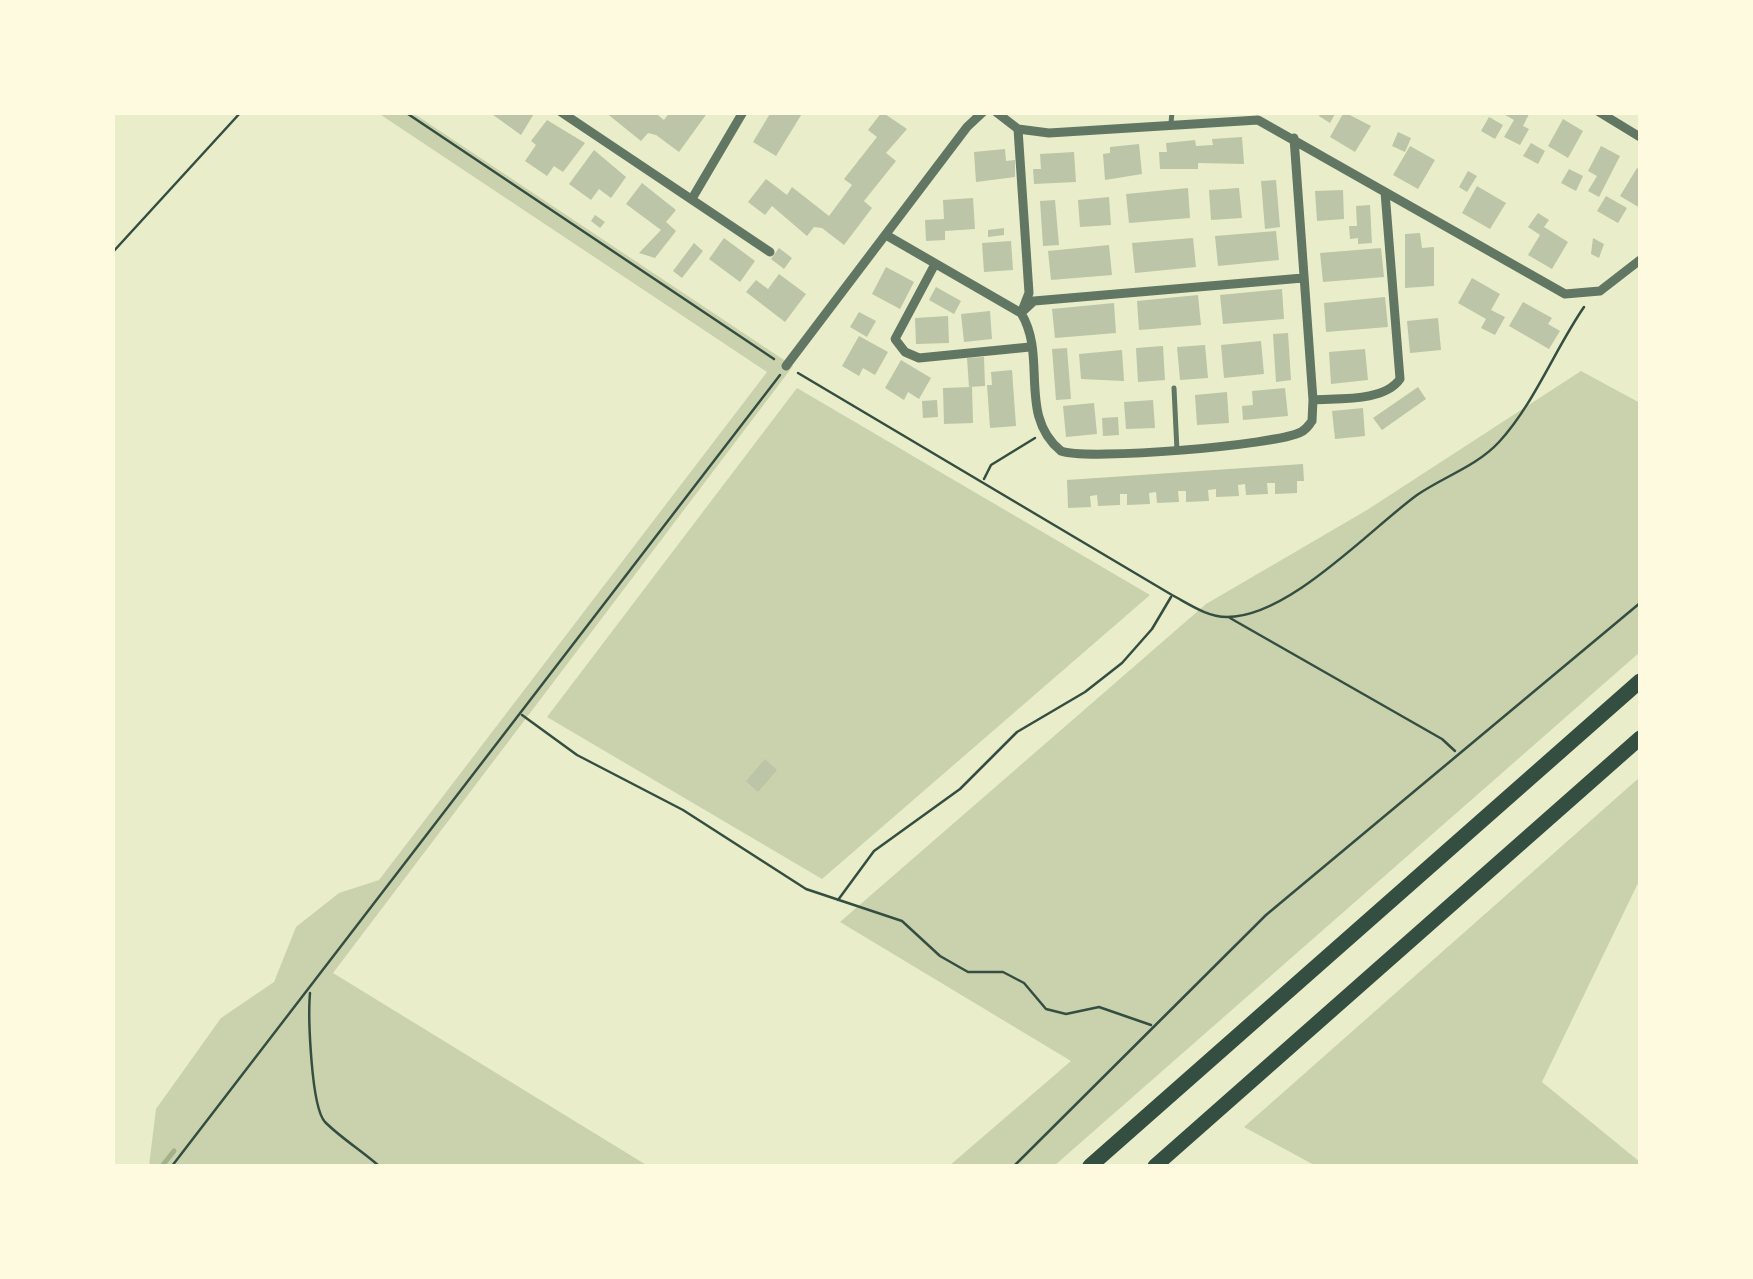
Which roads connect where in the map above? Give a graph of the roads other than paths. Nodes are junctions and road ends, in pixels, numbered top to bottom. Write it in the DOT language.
graph roads {
  1 [pos="562,112"];
  2 [pos="743,112"];
  3 [pos="983,112"];
  4 [pos="996,112"];
  5 [pos="1599,112"];
  6 [pos="1172,118"];
  7 [pos="1018,129"];
  8 [pos="1640,137"];
  9 [pos="1294,138"];
  10 [pos="1385,192"];
  11 [pos="693,198"];
  12 [pos="886,235"];
  13 [pos="770,252"];
  14 [pos="1640,260"];
  15 [pos="935,264"];
  16 [pos="1302,278"];
  17 [pos="1021,313"];
  18 [pos="1030,347"];
  19 [pos="786,366"];
  20 [pos="1174,388"];
  21 [pos="1313,400"];
  22 [pos="1178,450"];
  23 [pos="1640,682"];
  24 [pos="1640,738"];
  25 [pos="1090,1166"];
  26 [pos="1155,1166"];
  1 -- 11 [label="street"];
  2 -- 11 [label="street"];
  3 -- 12 [label="street"];
  4 -- 7 [label="street"];
  5 -- 8 [label="street"];
  6 -- 7 [label="street"];
  6 -- 9 [label="street"];
  7 -- 17 [label="street"];
  9 -- 10 [label="street"];
  9 -- 16 [label="street"];
  10 -- 14 [label="street"];
  10 -- 21 [label="street"];
  11 -- 13 [label="street"];
  12 -- 15 [label="street"];
  12 -- 19 [label="street"];
  15 -- 17 [label="street"];
  15 -- 18 [label="street"];
  16 -- 17 [label="street"];
  16 -- 21 [label="street"];
  17 -- 18 [label="street"];
  18 -- 22 [label="street"];
  20 -- 22 [label="lane"];
  21 -- 22 [label="street"];
  23 -- 25 [label="highway"];
  24 -- 26 [label="highway"];
}
